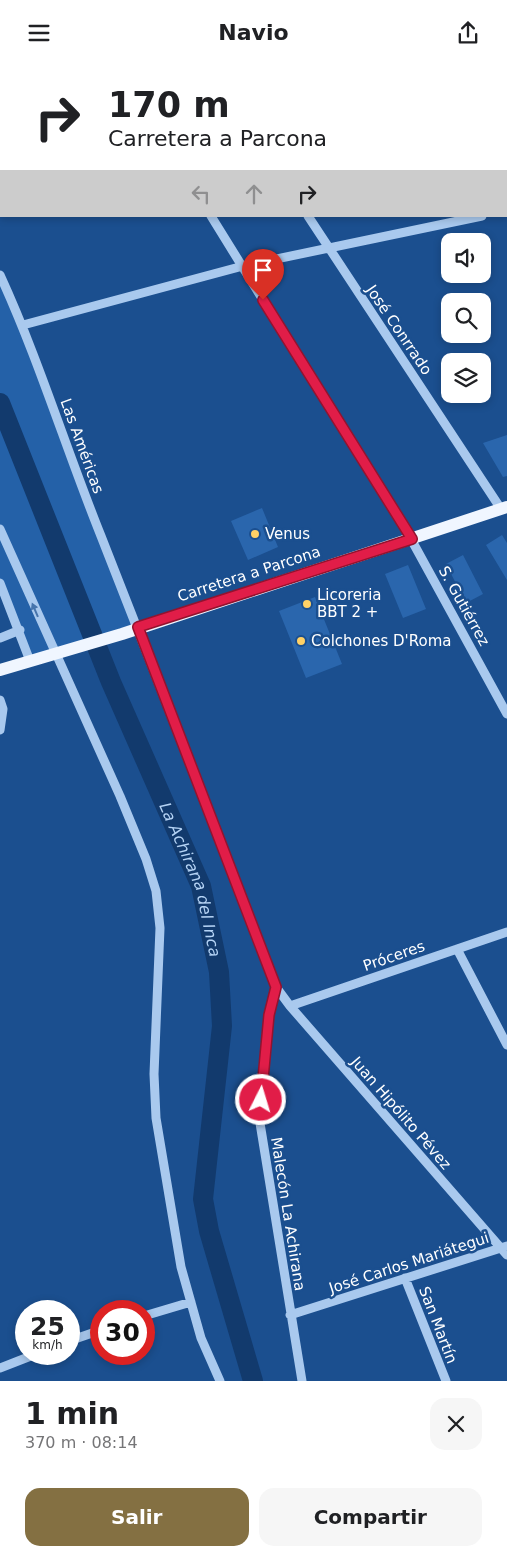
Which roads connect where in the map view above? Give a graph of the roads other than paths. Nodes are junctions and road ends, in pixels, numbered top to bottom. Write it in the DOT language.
graph roads {
  1 [pos="212,217"];
  2 [pos="309,217"];
  3 [pos="477,217"];
  4 [pos="328,249"];
  5 [pos="243,266"];
  6 [pos="0,275"];
  7 [pos="23,325"];
  8 [pos="504,508"];
  9 [pos="0,529"];
  10 [pos="412,539"];
  11 [pos="0,583"];
  12 [pos="138,627"];
  13 [pos="20,631"];
  14 [pos="0,638"];
  15 [pos="56,654"];
  16 [pos="30,661"];
  17 [pos="0,670"];
  18 [pos="0,700"];
  19 [pos="507,713"];
  20 [pos="0,730"];
  21 [pos="507,933"];
  22 [pos="457,949"];
  23 [pos="276,987"];
  24 [pos="290,1006"];
  25 [pos="507,1045"];
  26 [pos="505,1250"];
  27 [pos="405,1278"];
  28 [pos="191,1302"];
  29 [pos="155,1313"];
  30 [pos="290,1315"];
  31 [pos="15,1362"];
  32 [pos="0,1368"];
  33 [pos="220,1381"];
  34 [pos="302,1381"];
  35 [pos="446,1381"];
  1 -- 5 [label="street, S. Gutiérrez"];
  2 -- 4 [label="street, José Conrrado"];
  3 -- 4 [label="street"];
  4 -- 5 [label="street"];
  4 -- 8 [label="street, José Conrrado"];
  5 -- 7 [label="street"];
  5 -- 10 [label="street, S. Gutiérrez"];
  6 -- 7 [label="street, Las Américas"];
  7 -- 12 [label="street, Las Américas"];
  8 -- 10 [label="main road, Carretera a Parcona"];
  15 -- 9 [label="street, one-way"];
  10 -- 12 [label="main road, Carretera a Parcona"];
  10 -- 19 [label="street, S. Gutiérrez"];
  11 -- 13 [label="street"];
  12 -- 15 [label="main road, Carretera a Parcona"];
  12 -- 23 [label="street"];
  13 -- 14 [label="street"];
  13 -- 16 [label="street"];
  15 -- 16 [label="main road, Carretera a Parcona"];
  15 -- 28 [label="street"];
  16 -- 17 [label="main road, Carretera a Parcona"];
  18 -- 20 [label="street"];
  21 -- 22 [label="street, Próceres"];
  22 -- 24 [label="street, Próceres"];
  22 -- 25 [label="street"];
  23 -- 24 [label="street, Juan Hipólito Pévez"];
  23 -- 30 [label="street, Malecón La Achirana"];
  24 -- 26 [label="street, Juan Hipólito Pévez"];
  26 -- 27 [label="street, José Carlos Mariátegui"];
  27 -- 30 [label="street, José Carlos Mariátegui"];
  27 -- 35 [label="street, San Martín"];
  28 -- 29 [label="street"];
  28 -- 33 [label="street"];
  30 -- 34 [label="street, Malecón La Achirana"];
  31 -- 32 [label="street"];
}
